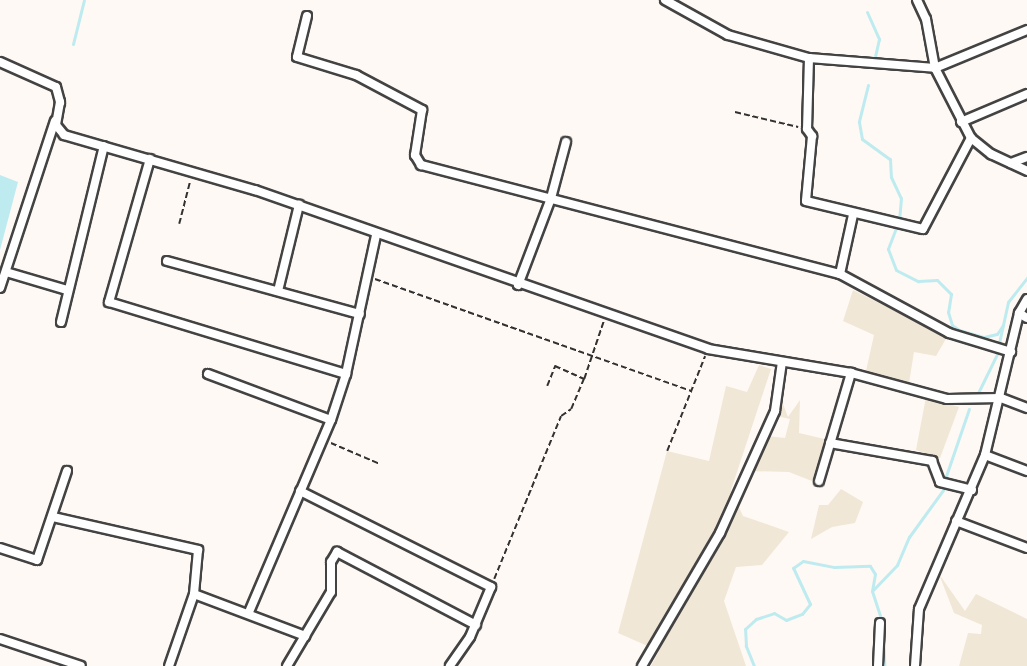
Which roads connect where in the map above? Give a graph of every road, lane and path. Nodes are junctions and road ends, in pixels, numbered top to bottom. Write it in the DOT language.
graph roads {
  1 [pos="665,0"];
  2 [pos="917,0"];
  3 [pos="307,16"];
  4 [pos="1027,30"];
  5 [pos="809,58"];
  6 [pos="0,62"];
  7 [pos="935,68"];
  8 [pos="1027,94"];
  9 [pos="735,112"];
  10 [pos="56,119"];
  11 [pos="961,122"];
  12 [pos="807,129"];
  13 [pos="971,138"];
  14 [pos="566,142"];
  15 [pos="105,147"];
  16 [pos="1027,157"];
  17 [pos="150,159"];
  18 [pos="1011,163"];
  19 [pos="1027,171"];
  20 [pos="192,172"];
  21 [pos="550,198"];
  22 [pos="299,205"];
  23 [pos="853,215"];
  24 [pos="179,224"];
  25 [pos="376,236"];
  26 [pos="167,261"];
  27 [pos="6,272"];
  28 [pos="840,274"];
  29 [pos="368,277"];
  30 [pos="518,285"];
  31 [pos="0,288"];
  32 [pos="67,290"];
  33 [pos="278,291"];
  34 [pos="1027,299"];
  35 [pos="607,312"];
  36 [pos="360,314"];
  37 [pos="1019,314"];
  38 [pos="1027,318"];
  39 [pos="61,322"];
  40 [pos="708,350"];
  41 [pos="1011,351"];
  42 [pos="592,355"];
  43 [pos="782,362"];
  44 [pos="851,373"];
  45 [pos="208,374"];
  46 [pos="346,374"];
  47 [pos="584,379"];
  48 [pos="547,386"];
  49 [pos="692,391"];
  50 [pos="1001,398"];
  51 [pos="1027,408"];
  52 [pos="331,420"];
  53 [pos="322,440"];
  54 [pos="830,443"];
  55 [pos="667,451"];
  56 [pos="985,455"];
  57 [pos="380,464"];
  58 [pos="67,471"];
  59 [pos="1027,471"];
  60 [pos="819,482"];
  61 [pos="972,490"];
  62 [pos="300,491"];
  63 [pos="53,517"];
  64 [pos="956,521"];
  65 [pos="0,548"];
  66 [pos="1027,548"];
  67 [pos="491,586"];
  68 [pos="194,594"];
  69 [pos="249,612"];
  70 [pos="880,623"];
  71 [pos="476,625"];
  72 [pos="305,636"];
  73 [pos="0,639"];
  74 [pos="81,666"];
  75 [pos="169,666"];
  76 [pos="287,666"];
  77 [pos="450,666"];
  78 [pos="642,666"];
  79 [pos="878,666"];
  80 [pos="915,666"];
  1 -- 5 [label="street"];
  2 -- 7 [label="street"];
  3 -- 21 [label="street"];
  4 -- 7 [label="street"];
  5 -- 7 [label="street"];
  5 -- 12 [label="street"];
  6 -- 10 [label="street"];
  7 -- 11 [label="street"];
  8 -- 11 [label="street"];
  9 -- 12 [label="path"];
  10 -- 15 [label="street"];
  10 -- 27 [label="street"];
  11 -- 13 [label="street"];
  12 -- 23 [label="street"];
  13 -- 18 [label="street"];
  13 -- 23 [label="street"];
  14 -- 21 [label="street"];
  15 -- 17 [label="street"];
  15 -- 32 [label="street"];
  16 -- 18 [label="street"];
  17 -- 20 [label="street"];
  17 -- 46 [label="street"];
  18 -- 19 [label="street"];
  20 -- 22 [label="street"];
  20 -- 24 [label="path"];
  21 -- 28 [label="street"];
  21 -- 30 [label="street"];
  22 -- 25 [label="street"];
  22 -- 33 [label="street"];
  23 -- 28 [label="street"];
  25 -- 29 [label="street"];
  25 -- 30 [label="street"];
  26 -- 33 [label="street"];
  27 -- 31 [label="street"];
  27 -- 32 [label="street"];
  28 -- 41 [label="street"];
  29 -- 36 [label="street"];
  29 -- 42 [label="path"];
  30 -- 35 [label="street"];
  32 -- 39 [label="street"];
  33 -- 36 [label="street"];
  34 -- 37 [label="street"];
  35 -- 40 [label="street"];
  35 -- 42 [label="path"];
  36 -- 46 [label="street"];
  37 -- 38 [label="street"];
  37 -- 41 [label="street"];
  40 -- 43 [label="street"];
  40 -- 49 [label="path"];
  41 -- 50 [label="street"];
  42 -- 47 [label="path"];
  42 -- 49 [label="path"];
  43 -- 44 [label="street"];
  43 -- 78 [label="street"];
  44 -- 50 [label="street"];
  44 -- 54 [label="street"];
  45 -- 52 [label="street"];
  46 -- 52 [label="street"];
  47 -- 48 [label="path"];
  47 -- 67 [label="path"];
  49 -- 55 [label="path"];
  50 -- 51 [label="street"];
  50 -- 56 [label="street"];
  52 -- 53 [label="street"];
  53 -- 57 [label="path"];
  53 -- 62 [label="street"];
  54 -- 60 [label="street"];
  54 -- 61 [label="street"];
  56 -- 59 [label="street"];
  56 -- 61 [label="street"];
  58 -- 63 [label="street"];
  61 -- 64 [label="street"];
  62 -- 67 [label="street"];
  62 -- 69 [label="street"];
  63 -- 65 [label="street"];
  63 -- 68 [label="street"];
  64 -- 66 [label="street"];
  64 -- 80 [label="street"];
  67 -- 71 [label="street"];
  68 -- 69 [label="street"];
  68 -- 75 [label="street"];
  69 -- 72 [label="street"];
  70 -- 79 [label="street"];
  71 -- 72 [label="street"];
  71 -- 77 [label="street"];
  72 -- 76 [label="street"];
  73 -- 74 [label="street"];
}
